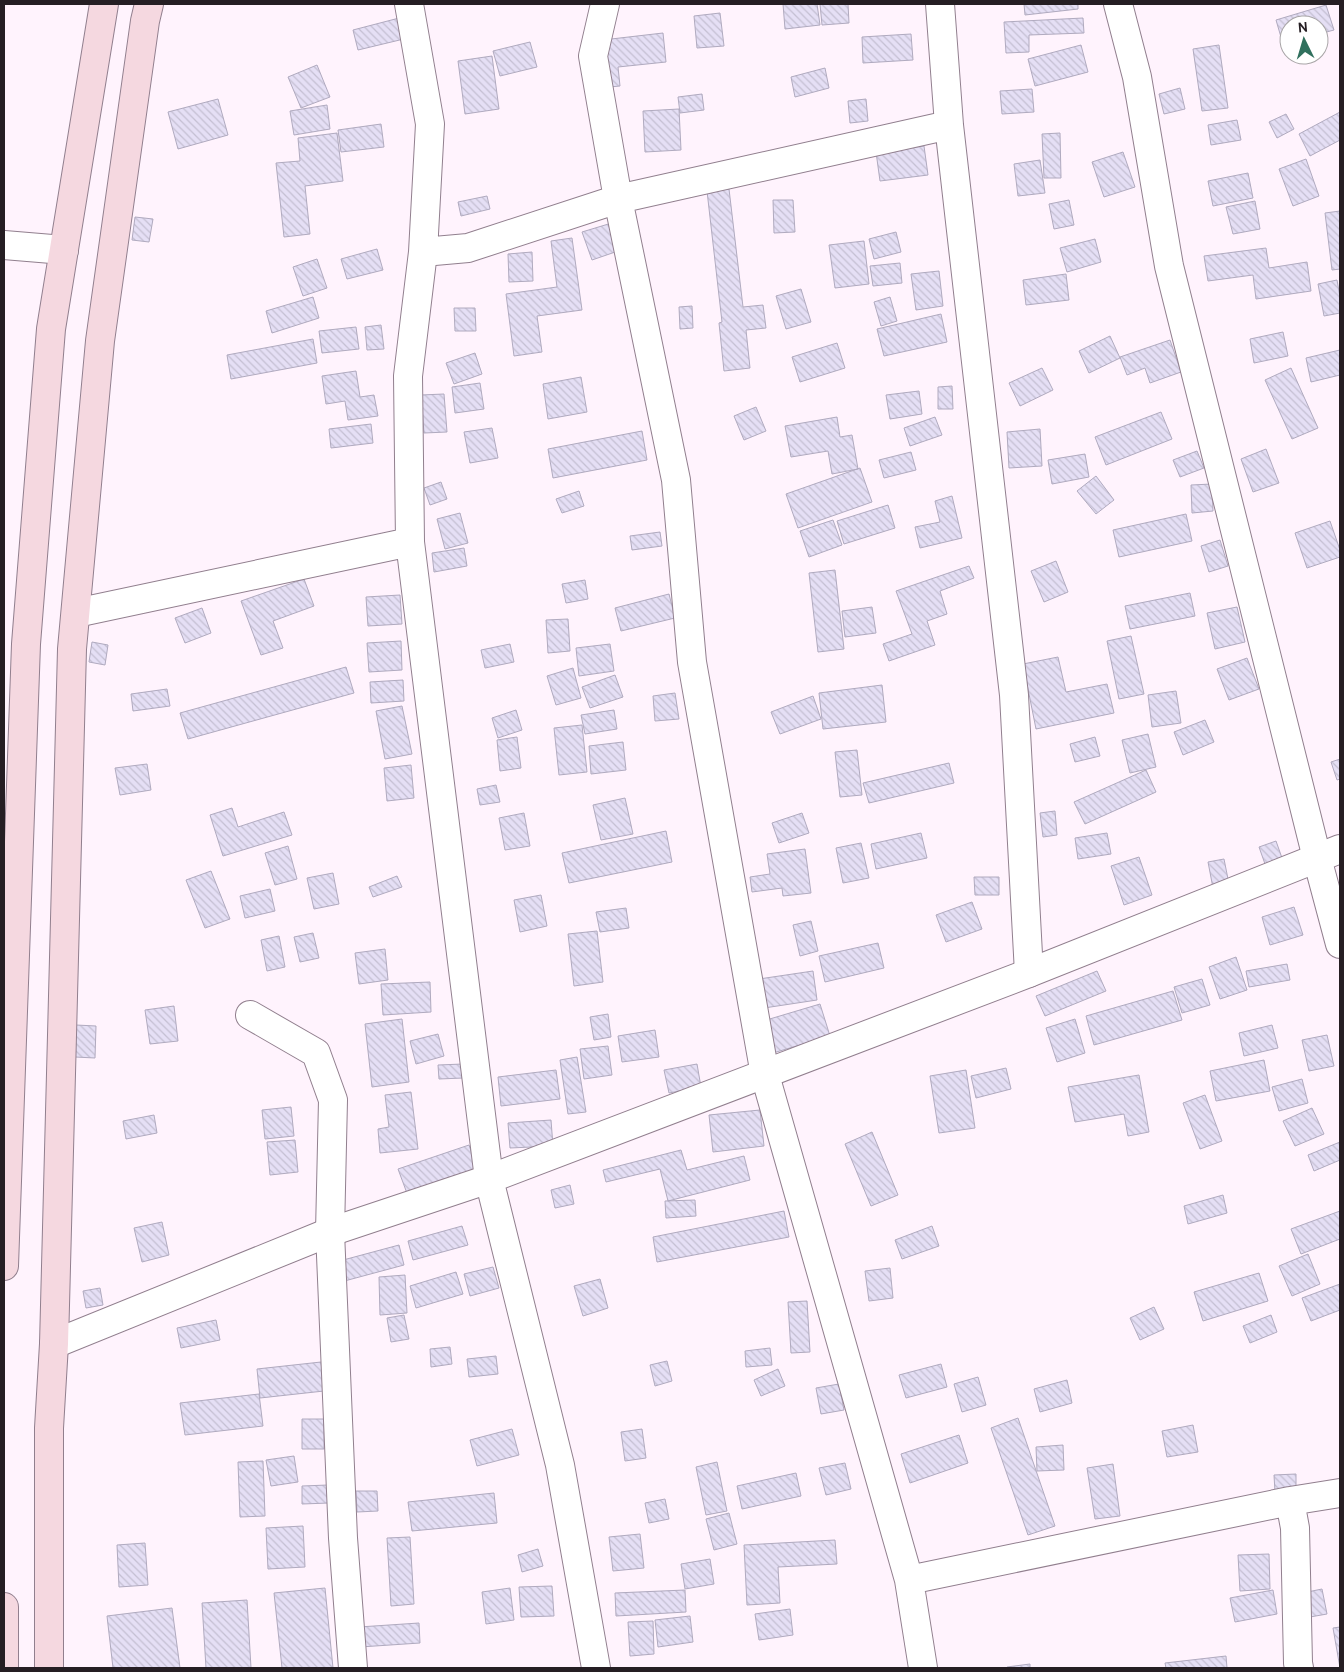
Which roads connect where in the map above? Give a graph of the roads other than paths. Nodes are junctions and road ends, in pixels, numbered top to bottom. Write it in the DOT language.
graph roads {
  1 [pos="104,4"];
  2 [pos="148,4"];
  3 [pos="409,4"];
  4 [pos="605,4"];
  5 [pos="940,4"];
  6 [pos="1118,4"];
  7 [pos="949,125"];
  8 [pos="618,199"];
  9 [pos="4,245"];
  10 [pos="64,250"];
  11 [pos="423,252"];
  12 [pos="410,542"];
  13 [pos="76,613"];
  14 [pos="11,826"];
  15 [pos="1329,854"];
  16 [pos="1340,944"];
  17 [pos="1028,973"];
  18 [pos="250,1015"];
  19 [pos="765,1074"];
  20 [pos="488,1179"];
  21 [pos="330,1232"];
  22 [pos="4,1266"];
  23 [pos="54,1344"];
  24 [pos="1340,1493"];
  25 [pos="1290,1501"];
  26 [pos="909,1580"];
  27 [pos="4,1607"];
  28 [pos="4,1649"];
  29 [pos="4,1668"];
  30 [pos="48,1668"];
  31 [pos="353,1668"];
  32 [pos="596,1668"];
  33 [pos="923,1668"];
  34 [pos="1299,1668"];
  1 -- 10 [label="main road"];
  2 -- 13 [label="main road"];
  3 -- 11 [label="street"];
  4 -- 8 [label="street"];
  5 -- 7 [label="street"];
  6 -- 15 [label="street"];
  7 -- 8 [label="street"];
  7 -- 17 [label="street"];
  8 -- 11 [label="street"];
  8 -- 19 [label="street"];
  9 -- 10 [label="street"];
  10 -- 14 [label="main road"];
  11 -- 12 [label="street"];
  12 -- 13 [label="street"];
  12 -- 20 [label="street"];
  13 -- 23 [label="main road"];
  14 -- 22 [label="main road"];
  15 -- 16 [label="street"];
  15 -- 17 [label="street"];
  17 -- 19 [label="street"];
  18 -- 21 [label="street"];
  19 -- 20 [label="street"];
  19 -- 26 [label="street"];
  20 -- 21 [label="street"];
  20 -- 32 [label="street"];
  21 -- 23 [label="street"];
  21 -- 31 [label="street"];
  23 -- 30 [label="main road"];
  24 -- 25 [label="street"];
  25 -- 26 [label="street"];
  25 -- 34 [label="street"];
  26 -- 33 [label="street"];
  27 -- 28 [label="main road"];
  28 -- 29 [label="main road"];
}
